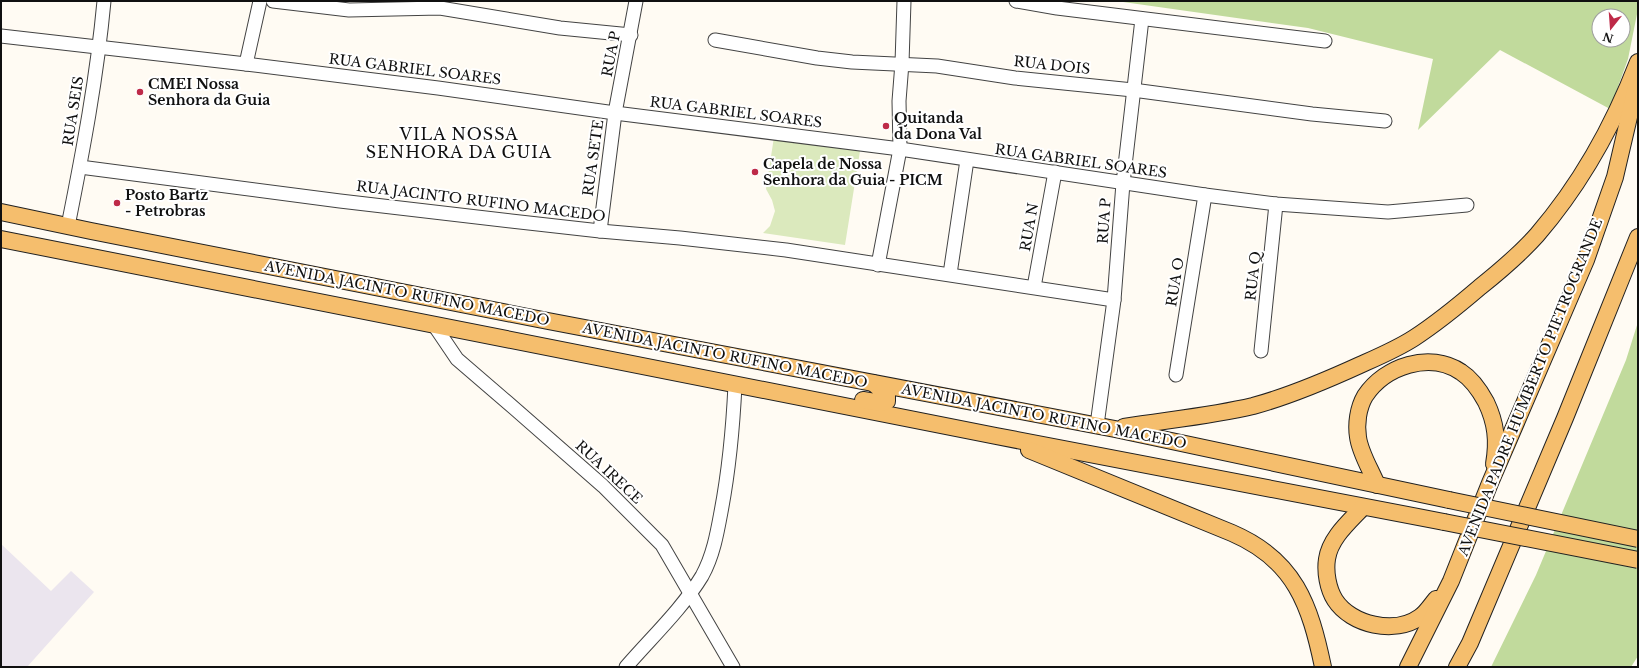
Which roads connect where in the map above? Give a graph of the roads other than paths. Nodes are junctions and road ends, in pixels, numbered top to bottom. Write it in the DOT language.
graph roads {
  1 [pos="104,1"];
  2 [pos="260,1"];
  3 [pos="273,1"];
  4 [pos="636,1"];
  5 [pos="904,1"];
  6 [pos="1016,1"];
  7 [pos="1142,19"];
  8 [pos="631,35"];
  9 [pos="1,36"];
  10 [pos="715,40"];
  11 [pos="1325,41"];
  12 [pos="99,48"];
  13 [pos="1638,62"];
  14 [pos="902,63"];
  15 [pos="246,64"];
  16 [pos="1638,77"];
  17 [pos="1133,90"];
  18 [pos="615,113"];
  19 [pos="1385,121"];
  20 [pos="900,149"];
  21 [pos="966,160"];
  22 [pos="80,167"];
  23 [pos="1055,172"];
  24 [pos="1123,183"];
  25 [pos="1205,196"];
  26 [pos="1276,204"];
  27 [pos="1467,205"];
  28 [pos="5,215"];
  29 [pos="68,226"];
  30 [pos="600,231"];
  31 [pos="1638,237"];
  32 [pos="2,238"];
  33 [pos="878,265"];
  34 [pos="950,274"];
  35 [pos="1034,287"];
  36 [pos="1114,300"];
  37 [pos="434,325"];
  38 [pos="1261,351"];
  39 [pos="710,352"];
  40 [pos="626,363"];
  41 [pos="1176,375"];
  42 [pos="873,383"];
  43 [pos="735,385"];
  44 [pos="796,396"];
  45 [pos="1097,425"];
  46 [pos="1115,428"];
  47 [pos="996,436"];
  48 [pos="1490,483"];
  49 [pos="1377,484"];
  50 [pos="1363,507"];
  51 [pos="1638,539"];
  52 [pos="1638,560"];
  53 [pos="1451,581"];
  54 [pos="690,592"];
  55 [pos="626,667"];
  56 [pos="733,667"];
  57 [pos="1323,667"];
  58 [pos="1408,667"];
  59 [pos="1457,667"];
  1 -- 12 [label="street, RUA SEIS"];
  2 -- 15 [label="street"];
  3 -- 8 [label="street"];
  4 -- 8 [label="street, RUA P"];
  5 -- 14 [label="street"];
  6 -- 7 [label="street"];
  7 -- 11 [label="street"];
  7 -- 17 [label="street, RUA P"];
  8 -- 18 [label="street, RUA P"];
  9 -- 12 [label="street, RUA GABRIEL SOARES"];
  10 -- 14 [label="street, RUA DOIS"];
  12 -- 15 [label="street, RUA GABRIEL SOARES"];
  12 -- 22 [label="street, RUA SEIS"];
  13 -- 46 [label="main road"];
  14 -- 17 [label="street, RUA DOIS"];
  14 -- 20 [label="street"];
  15 -- 18 [label="street, RUA GABRIEL SOARES"];
  16 -- 48 [label="main road, AVENIDA PADRE HUMBERTO PIETROGRANDE"];
  17 -- 19 [label="street, RUA DOIS"];
  17 -- 24 [label="street, RUA P"];
  18 -- 20 [label="street, RUA GABRIEL SOARES"];
  18 -- 30 [label="street, RUA SETE"];
  20 -- 21 [label="street, RUA GABRIEL SOARES"];
  20 -- 33 [label="street"];
  21 -- 23 [label="street, RUA GABRIEL SOARES"];
  21 -- 34 [label="street"];
  22 -- 29 [label="street, RUA SEIS"];
  22 -- 30 [label="street, RUA JACINTO RUFINO MACEDO"];
  23 -- 24 [label="street, RUA GABRIEL SOARES"];
  23 -- 35 [label="street, RUA N"];
  24 -- 25 [label="street, RUA GABRIEL SOARES"];
  24 -- 36 [label="street, RUA P"];
  25 -- 26 [label="street, RUA GABRIEL SOARES"];
  25 -- 41 [label="street, RUA O"];
  26 -- 27 [label="street, RUA GABRIEL SOARES"];
  26 -- 38 [label="street, RUA Q"];
  28 -- 29 [label="main road, AVENIDA JACINTO RUFINO MACEDO"];
  29 -- 39 [label="main road, AVENIDA JACINTO RUFINO MACEDO"];
  30 -- 33 [label="street, RUA JACINTO RUFINO MACEDO"];
  31 -- 59 [label="main road"];
  32 -- 37 [label="main road, AVENIDA JACINTO RUFINO MACEDO"];
  33 -- 34 [label="street, RUA JACINTO RUFINO MACEDO"];
  34 -- 35 [label="street, RUA JACINTO RUFINO MACEDO"];
  35 -- 36 [label="street, RUA JACINTO RUFINO MACEDO"];
  36 -- 45 [label="street, RUA P"];
  37 -- 40 [label="main road, AVENIDA JACINTO RUFINO MACEDO"];
  37 -- 54 [label="street, RUA IRECE"];
  39 -- 40 [label="main road"];
  39 -- 42 [label="main road, AVENIDA JACINTO RUFINO MACEDO"];
  40 -- 43 [label="main road, AVENIDA JACINTO RUFINO MACEDO"];
  42 -- 44 [label="main road"];
  42 -- 45 [label="main road, AVENIDA JACINTO RUFINO MACEDO"];
  43 -- 44 [label="main road, AVENIDA JACINTO RUFINO MACEDO"];
  43 -- 54 [label="street"];
  44 -- 47 [label="main road, AVENIDA JACINTO RUFINO MACEDO"];
  45 -- 46 [label="main road, AVENIDA JACINTO RUFINO MACEDO"];
  46 -- 49 [label="main road, AVENIDA JACINTO RUFINO MACEDO"];
  47 -- 50 [label="main road, AVENIDA JACINTO RUFINO MACEDO"];
  47 -- 57 [label="main road"];
  48 -- 49 [label="main road"];
  48 -- 53 [label="main road, AVENIDA PADRE HUMBERTO PIETROGRANDE"];
  49 -- 51 [label="main road, AVENIDA JACINTO RUFINO MACEDO, bridge"];
  50 -- 52 [label="main road, AVENIDA JACINTO RUFINO MACEDO, bridge"];
  50 -- 53 [label="main road"];
  53 -- 58 [label="main road, AVENIDA PADRE HUMBERTO PIETROGRANDE"];
  54 -- 55 [label="street"];
  54 -- 56 [label="street, RUA IRECE"];
}
